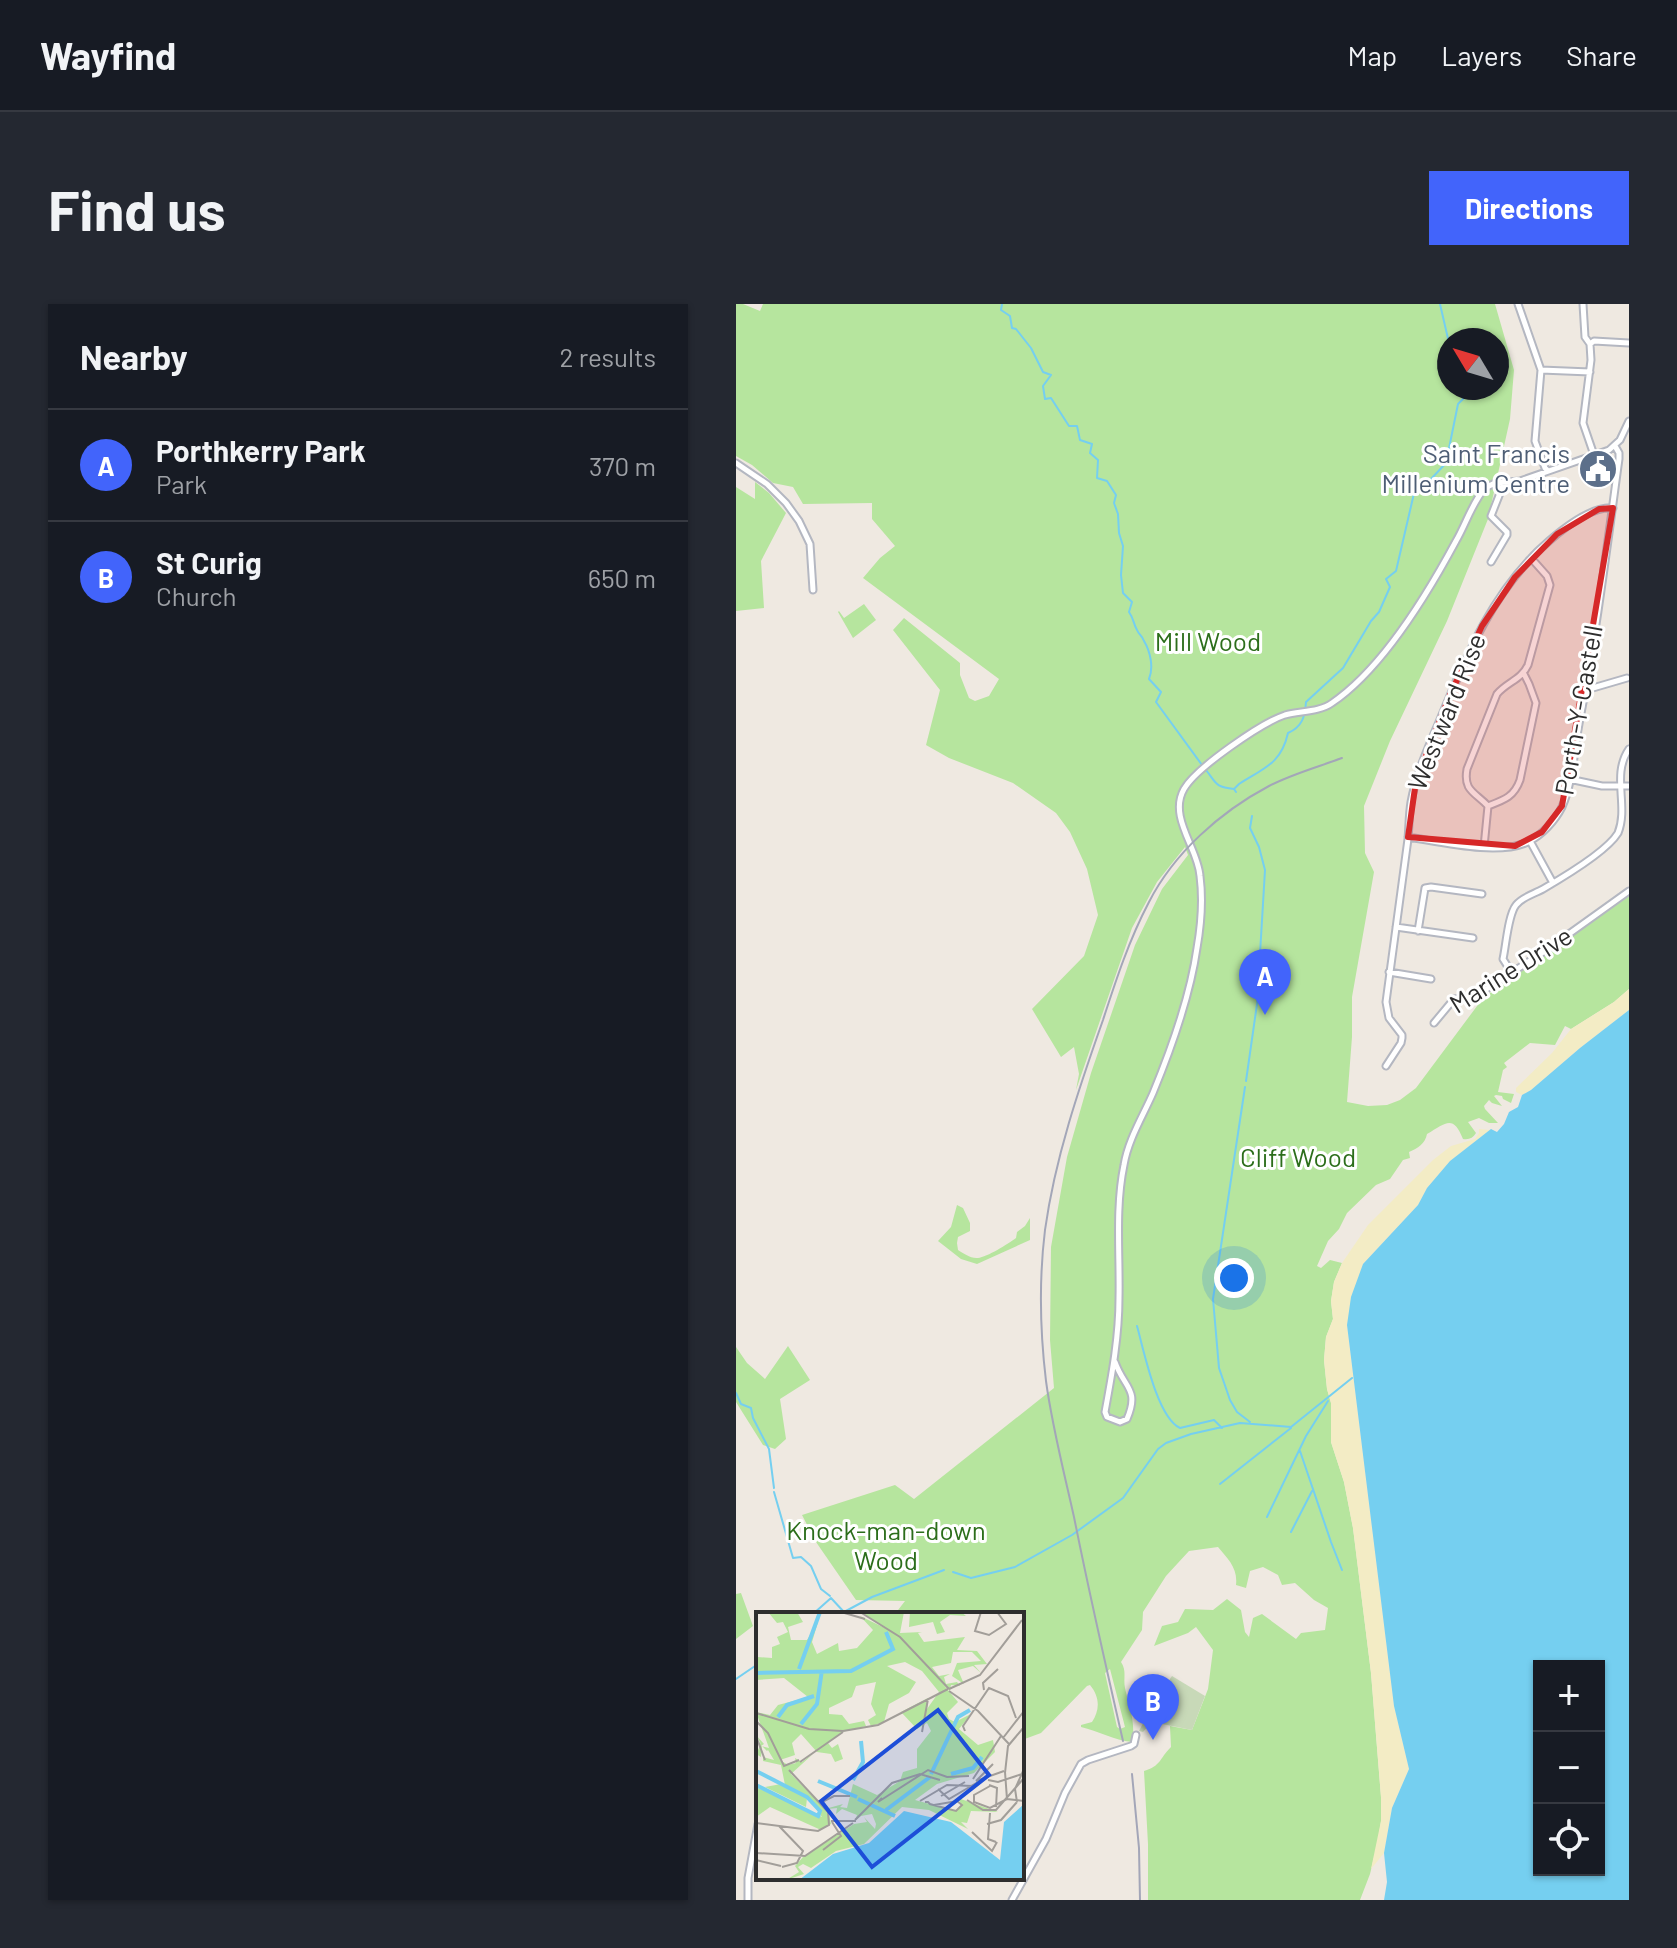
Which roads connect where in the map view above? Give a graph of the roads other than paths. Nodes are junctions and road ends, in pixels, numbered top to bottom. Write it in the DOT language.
graph roads {
  1 [pos="1518,304"];
  2 [pos="1583,304"];
  3 [pos="1629,343"];
  4 [pos="1590,344"];
  5 [pos="1541,370"];
  6 [pos="1590,372"];
  7 [pos="1629,421"];
  8 [pos="1615,446"];
  9 [pos="1594,455"];
  10 [pos="736,463"];
  11 [pos="1548,470"];
  12 [pos="1504,483"];
  13 [pos="1613,508"];
  14 [pos="1531,558"];
  15 [pos="1491,562"];
  16 [pos="813,590"];
  17 [pos="1524,674"];
  18 [pos="1627,678"];
  19 [pos="1586,690"];
  20 [pos="1629,749"];
  21 [pos="1569,779"];
  22 [pos="1626,786"];
  23 [pos="1488,806"];
  24 [pos="1408,837"];
  25 [pos="1530,841"];
  26 [pos="1484,847"];
  27 [pos="1553,883"];
  28 [pos="1629,891"];
  29 [pos="1482,894"];
  30 [pos="1396,927"];
  31 [pos="1418,931"];
  32 [pos="1473,938"];
  33 [pos="1389,972"];
  34 [pos="1512,973"];
  35 [pos="1431,979"];
  36 [pos="1434,1023"];
  37 [pos="1387,1047"];
  38 [pos="1395,1052"];
  39 [pos="1386,1066"];
  40 [pos="1115,1362"];
  41 [pos="1136,1735"];
  42 [pos="756,1832"];
  43 [pos="1024,1878"];
  44 [pos="1023,1880"];
  45 [pos="748,1900"];
  46 [pos="1012,1900"];
  1 -- 5 [label="street"];
  2 -- 4 [label="street"];
  3 -- 4 [label="street"];
  4 -- 6 [label="street"];
  5 -- 6 [label="street"];
  5 -- 11 [label="street"];
  6 -- 9 [label="street"];
  7 -- 8 [label="street"];
  8 -- 9 [label="street"];
  8 -- 13 [label="street, Porth-Y-Castell"];
  9 -- 11 [label="street"];
  10 -- 16 [label="street"];
  11 -- 12 [label="street"];
  12 -- 15 [label="street"];
  12 -- 40 [label="street"];
  13 -- 14 [label="street, Westward Rise"];
  13 -- 19 [label="street, Porth-Y-Castell"];
  14 -- 17 [label="street"];
  14 -- 24 [label="street, Westward Rise"];
  17 -- 23 [label="street"];
  17 -- 23 [label="street"];
  18 -- 19 [label="street"];
  19 -- 21 [label="street, Porth-Y-Castell"];
  20 -- 22 [label="street"];
  21 -- 22 [label="street"];
  21 -- 25 [label="street, Porth-Y-Castell"];
  22 -- 27 [label="street"];
  23 -- 26 [label="street"];
  24 -- 26 [label="street"];
  24 -- 30 [label="street, Westward Rise"];
  25 -- 26 [label="street"];
  25 -- 27 [label="street"];
  27 -- 34 [label="street"];
  28 -- 34 [label="street, Marine Drive"];
  29 -- 31 [label="street"];
  30 -- 31 [label="street"];
  30 -- 33 [label="street, Westward Rise"];
  31 -- 32 [label="street"];
  33 -- 35 [label="street"];
  33 -- 38 [label="street, Westward Rise"];
  34 -- 36 [label="street, Marine Drive"];
  37 -- 38 [label="street"];
  38 -- 39 [label="street"];
  40 -- 40 [label="street"];
  41 -- 43 [label="street"];
  42 -- 45 [label="street"];
  44 -- 46 [label="street"];
}
